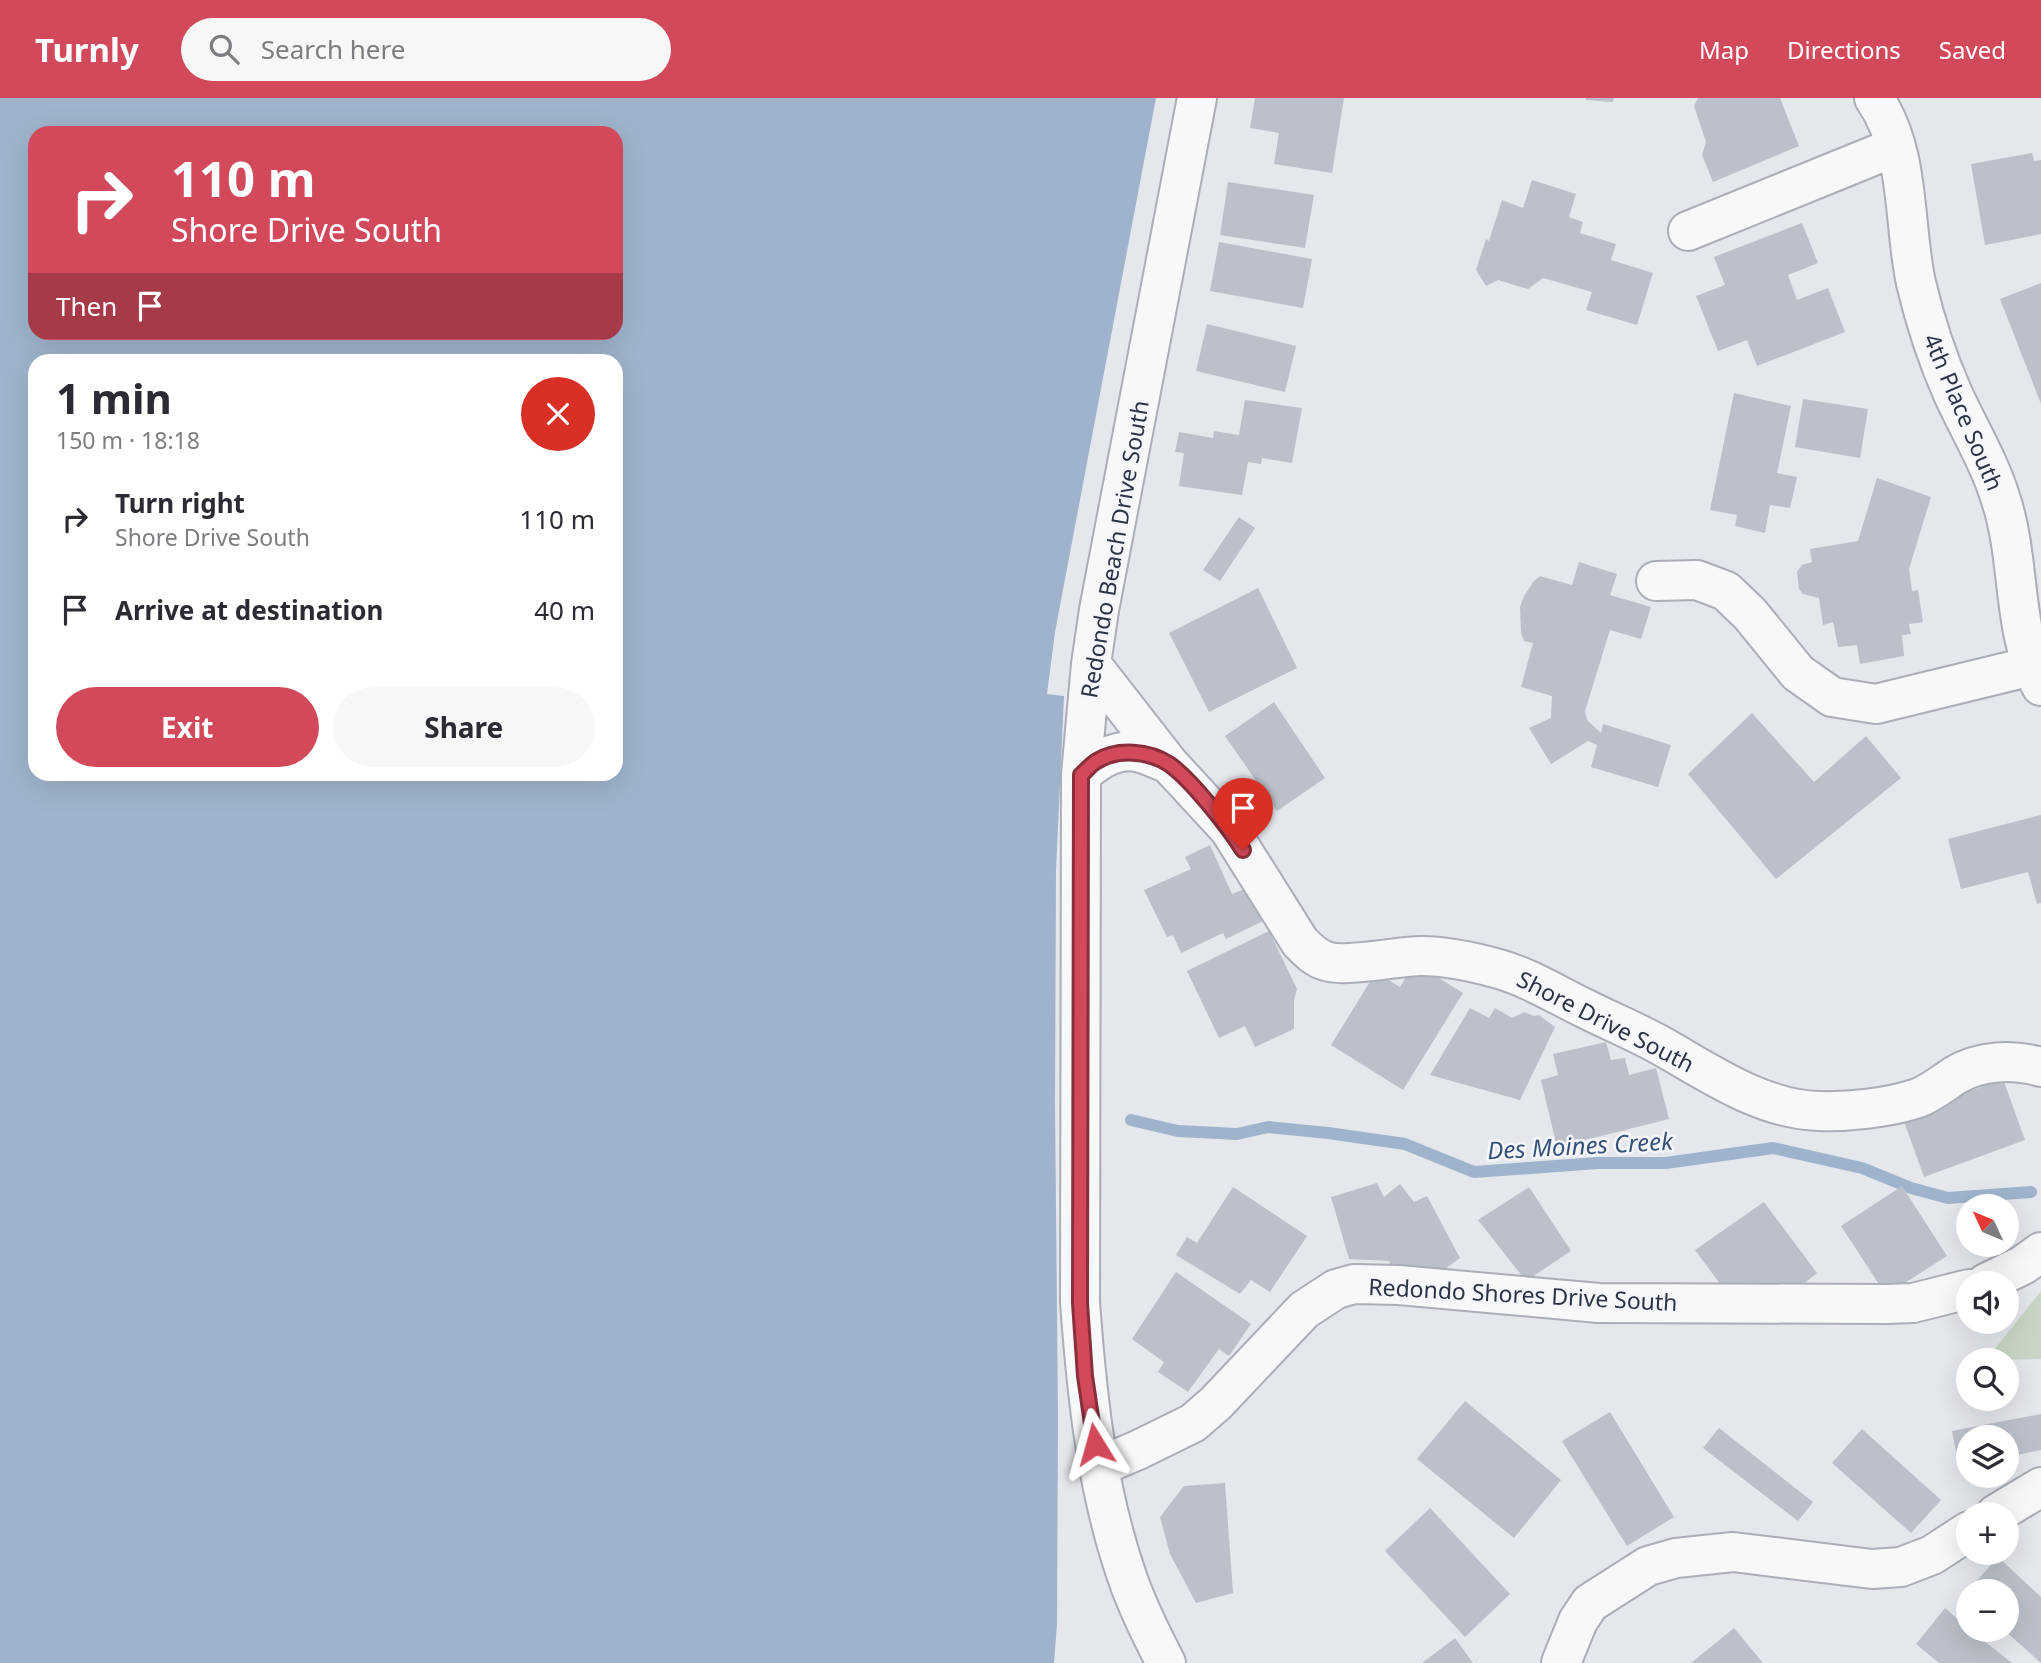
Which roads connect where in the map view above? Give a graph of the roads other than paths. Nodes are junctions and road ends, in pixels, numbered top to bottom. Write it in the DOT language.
graph roads {
  1 [pos="1197,98"];
  2 [pos="1874,98"];
  3 [pos="1895,147"];
  4 [pos="1688,231"];
  5 [pos="1656,581"];
  6 [pos="1091,664"];
  7 [pos="2037,676"];
  8 [pos="1169,764"];
  9 [pos="1081,775"];
  10 [pos="2041,1067"];
  11 [pos="2041,1252"];
  12 [pos="2011,1271"];
  13 [pos="1956,1292"];
  14 [pos="1098,1467"];
  15 [pos="2041,1487"];
  16 [pos="2016,1502"];
  17 [pos="1956,1539"];
  18 [pos="1166,1663"];
  19 [pos="1561,1663"];
  1 -- 6 [label="street, Redondo Beach Drive South"];
  2 -- 3 [label="street, 4th Place South"];
  3 -- 4 [label="street"];
  3 -- 7 [label="street, 4th Place South"];
  5 -- 7 [label="street"];
  6 -- 8 [label="street, Shore Drive South"];
  6 -- 9 [label="street, Redondo Beach Drive South"];
  8 -- 9 [label="street, Shore Drive South"];
  8 -- 10 [label="street, Shore Drive South"];
  9 -- 14 [label="street, Redondo Beach Drive South"];
  11 -- 12 [label="street"];
  13 -- 14 [label="street, Redondo Shores Drive South"];
  14 -- 18 [label="street, Redondo Beach Drive South"];
  15 -- 16 [label="street"];
  17 -- 19 [label="street"];
}
